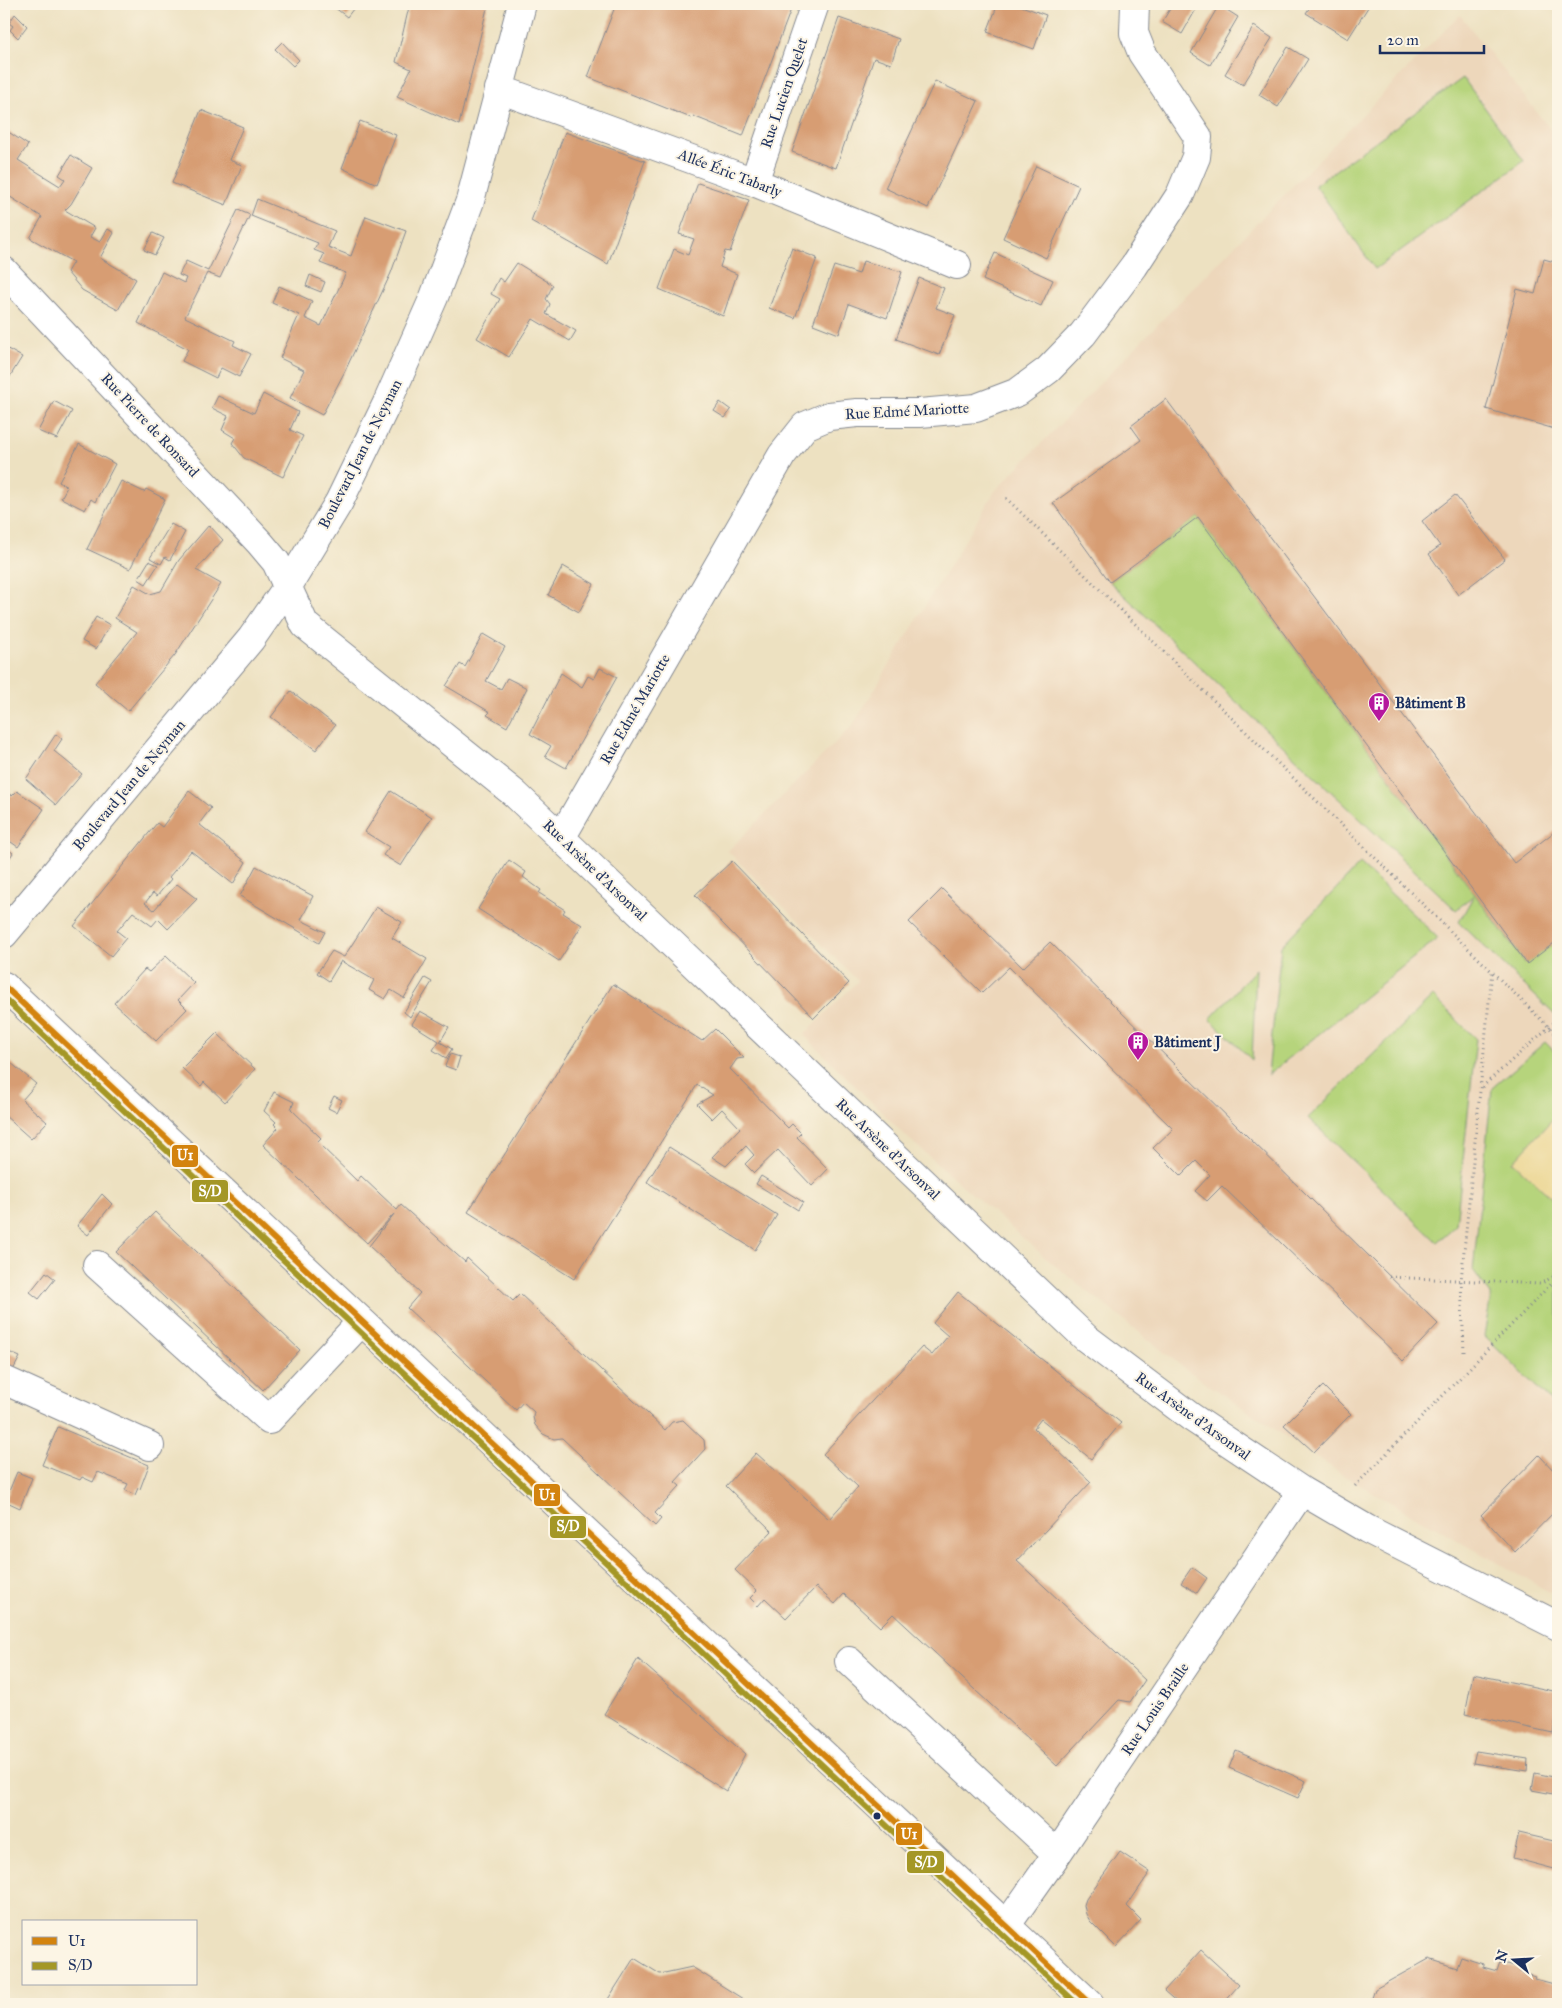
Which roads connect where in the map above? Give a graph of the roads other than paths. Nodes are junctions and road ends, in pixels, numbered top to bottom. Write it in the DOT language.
graph roads {
  1 [pos="522,4"];
  2 [pos="815,4"];
  3 [pos="1135,4"];
  4 [pos="499,90"];
  5 [pos="754,182"];
  6 [pos="957,265"];
  7 [pos="4,271"];
  8 [pos="288,586"];
  9 [pos="561,838"];
  10 [pos="4,934"];
  11 [pos="4,986"];
  12 [pos="97,1265"];
  13 [pos="360,1322"];
  14 [pos="4,1380"];
  15 [pos="150,1446"];
  16 [pos="1302,1491"];
  17 [pos="1558,1626"];
  18 [pos="849,1661"];
  19 [pos="1057,1854"];
  20 [pos="1006,1926"];
  21 [pos="1090,2004"];
  1 -- 4 [label="street, Boulevard Jean de Neyman"];
  2 -- 5 [label="street, Rue Lucien Quelet"];
  3 -- 9 [label="street, Rue Edmé Mariotte"];
  4 -- 5 [label="street, Allée Éric Tabarly"];
  4 -- 8 [label="street, Boulevard Jean de Neyman"];
  5 -- 6 [label="street, Allée Éric Tabarly"];
  7 -- 8 [label="street, Rue Pierre de Ronsard"];
  8 -- 9 [label="street, Rue Arsène d'Arsonval"];
  8 -- 10 [label="street, Boulevard Jean de Neyman"];
  9 -- 16 [label="street, Rue Arsène d'Arsonval"];
  11 -- 13 [label="street"];
  12 -- 13 [label="street"];
  13 -- 20 [label="street"];
  14 -- 15 [label="street"];
  16 -- 17 [label="street, Rue Arsène d'Arsonval"];
  16 -- 19 [label="street, Rue Louis Braille"];
  18 -- 19 [label="street"];
  19 -- 20 [label="street, Rue Louis Braille"];
  20 -- 21 [label="street"];
}
